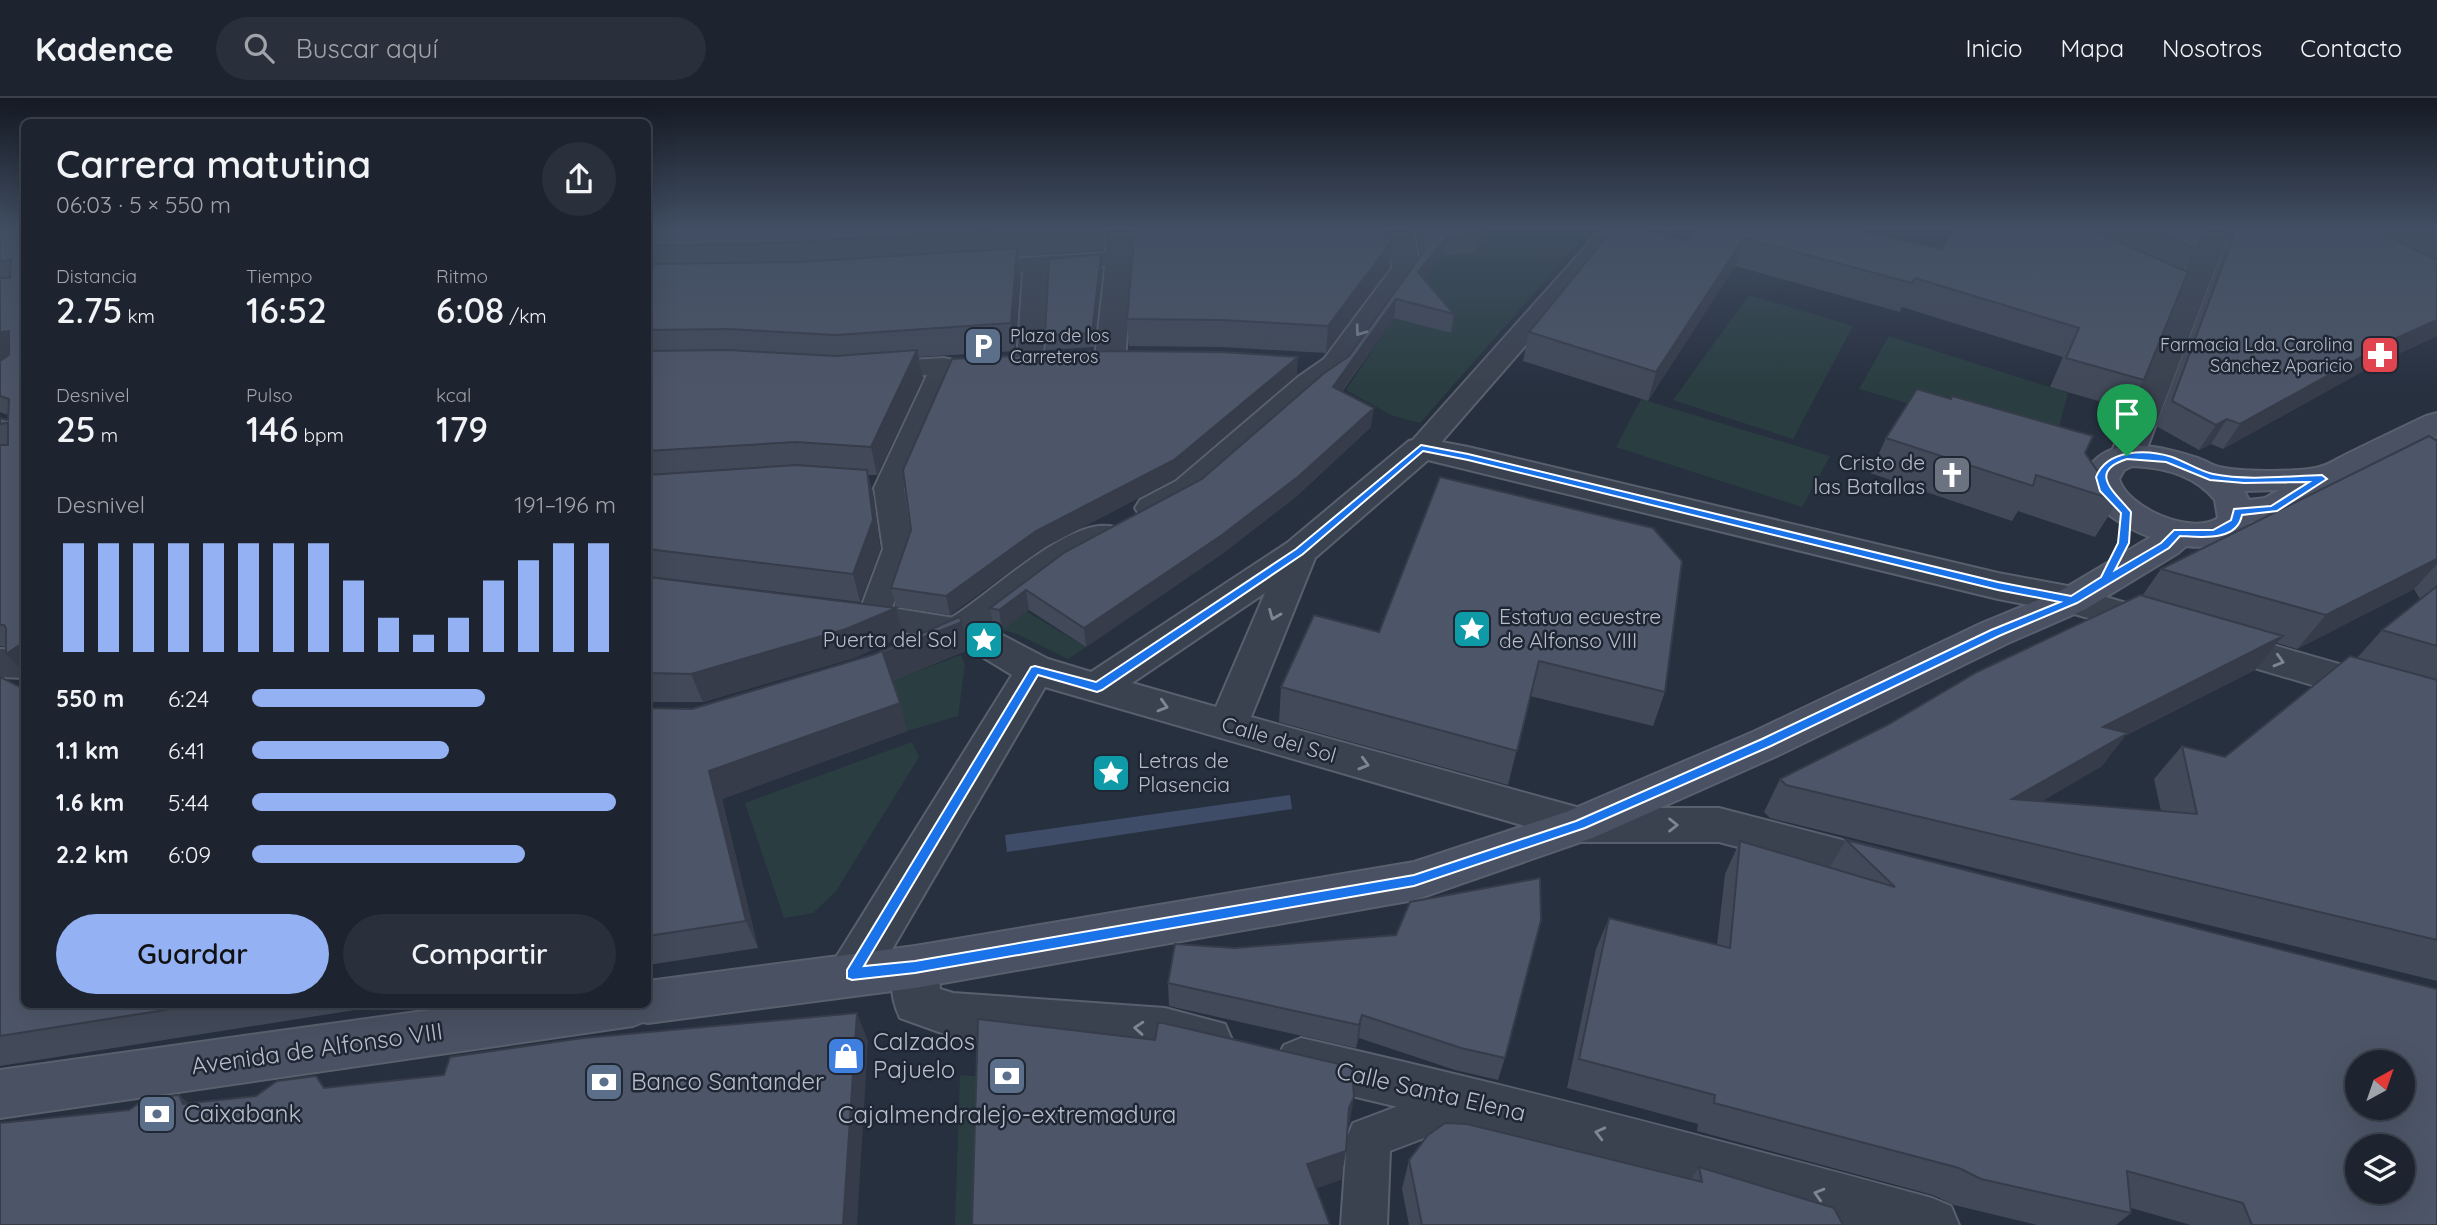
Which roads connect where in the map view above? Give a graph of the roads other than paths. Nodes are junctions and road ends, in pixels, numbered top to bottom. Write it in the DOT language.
graph roads {
  1 [pos="1042,282"];
  2 [pos="1109,282"];
  3 [pos="1393,282"];
  4 [pos="1567,282"];
  5 [pos="2182,282"];
  6 [pos="1070,359"];
  7 [pos="856,372"];
  8 [pos="2437,423"];
  9 [pos="2391,446"];
  10 [pos="1421,448"];
  11 [pos="2127,456"];
  12 [pos="2425,465"];
  13 [pos="2210,477"];
  14 [pos="2322,479"];
  15 [pos="2126,512"];
  16 [pos="2237,512"];
  17 [pos="2178,533"];
  18 [pos="1300,552"];
  19 [pos="2105,579"];
  20 [pos="2073,600"];
  21 [pos="820,611"];
  22 [pos="873,618"];
  23 [pos="973,634"];
  24 [pos="903,654"];
  25 [pos="0,663"];
  26 [pos="21,664"];
  27 [pos="1035,670"];
  28 [pos="1097,687"];
  29 [pos="2437,707"];
  30 [pos="1228,725"];
  31 [pos="1580,825"];
  32 [pos="1929,880"];
  33 [pos="915,967"];
  34 [pos="852,974"];
  35 [pos="651,1003"];
  36 [pos="605,1008"];
  37 [pos="0,1094"];
  38 [pos="1470,1100"];
  39 [pos="1900,1221"];
  40 [pos="1364,1225"];
  1 -- 6 [label="street"];
  2 -- 6 [label="street"];
  3 -- 23 [label="street, one-way"];
  4 -- 10 [label="street"];
  5 -- 11 [label="street"];
  7 -- 22 [label="street"];
  8 -- 9 [label="main road"];
  9 -- 12 [label="street"];
  9 -- 14 [label="main road"];
  10 -- 18 [label="street"];
  10 -- 20 [label="street"];
  11 -- 13 [label="main road"];
  11 -- 15 [label="main road"];
  13 -- 14 [label="main road"];
  13 -- 16 [label="main road"];
  14 -- 16 [label="main road"];
  15 -- 17 [label="main road"];
  15 -- 19 [label="main road"];
  16 -- 17 [label="main road"];
  17 -- 19 [label="main road"];
  18 -- 28 [label="street"];
  18 -- 30 [label="street, one-way"];
  19 -- 20 [label="main road"];
  20 -- 29 [label="street, one-way"];
  20 -- 31 [label="main road"];
  21 -- 22 [label="street, Calle del Sol"];
  22 -- 23 [label="street, Calle del Sol"];
  23 -- 24 [label="street"];
  23 -- 27 [label="street, Calle del Sol"];
  25 -- 26 [label="street"];
  27 -- 28 [label="street, Calle del Sol"];
  27 -- 34 [label="street"];
  28 -- 30 [label="street, Calle del Sol, one-way"];
  30 -- 31 [label="street, Calle del Sol, one-way"];
  31 -- 32 [label="street, Calle del Sol, one-way"];
  31 -- 33 [label="main road"];
  33 -- 34 [label="main road"];
  38 -- 33 [label="street, Calle Santa Elena, one-way"];
  34 -- 35 [label="main road"];
  36 -- 37 [label="main road, Avenida de Alfonso VIII"];
  39 -- 38 [label="street, Calle Santa Elena, one-way"];
  38 -- 40 [label="street"];
}
